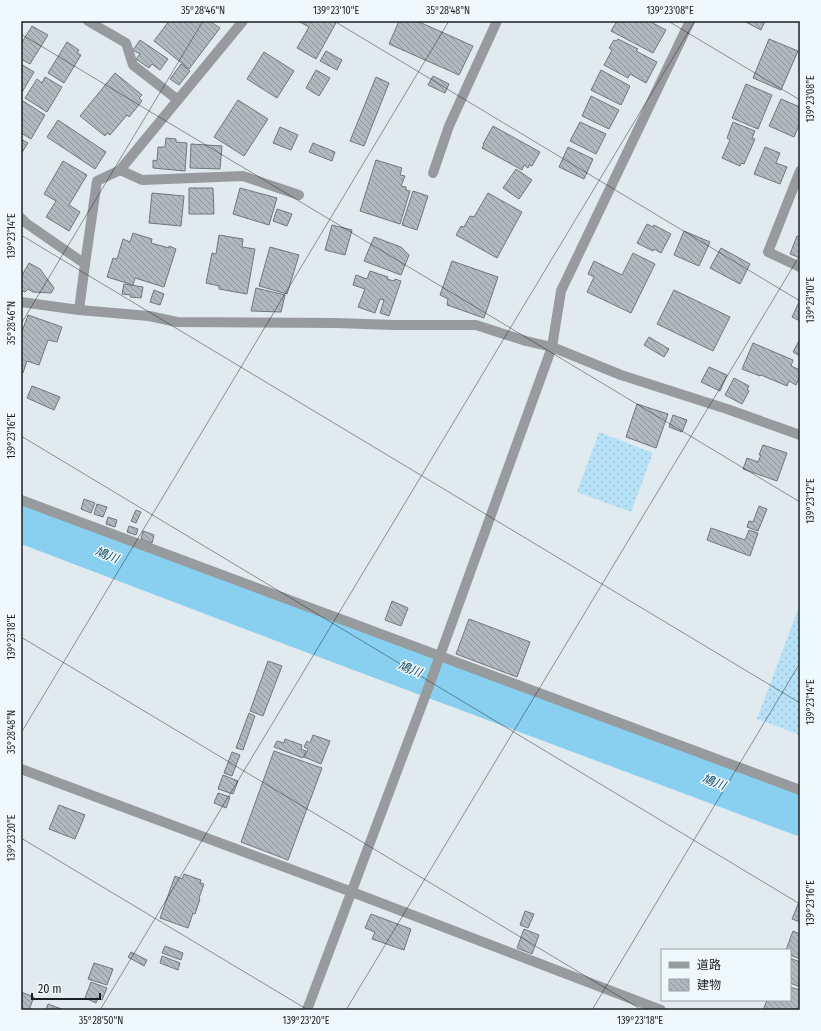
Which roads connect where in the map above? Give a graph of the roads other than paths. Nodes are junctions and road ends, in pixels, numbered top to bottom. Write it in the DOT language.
graph roads {
  1 [pos="88,21"];
  2 [pos="243,21"];
  3 [pos="497,21"];
  4 [pos="690,21"];
  5 [pos="178,100"];
  6 [pos="120,170"];
  7 [pos="800,171"];
  8 [pos="433,172"];
  9 [pos="299,195"];
  10 [pos="21,218"];
  11 [pos="85,264"];
  12 [pos="800,267"];
  13 [pos="21,302"];
  14 [pos="79,310"];
  15 [pos="552,347"];
  16 [pos="800,435"];
  17 [pos="21,500"];
  18 [pos="438,661"];
  19 [pos="21,769"];
  20 [pos="800,790"];
  21 [pos="352,892"];
  22 [pos="307,1010"];
  23 [pos="661,1010"];
  1 -- 5 [label="street"];
  2 -- 5 [label="street"];
  3 -- 8 [label="street"];
  4 -- 15 [label="street"];
  5 -- 6 [label="street"];
  6 -- 9 [label="street"];
  6 -- 11 [label="street"];
  7 -- 12 [label="street"];
  10 -- 11 [label="street"];
  11 -- 14 [label="street"];
  13 -- 14 [label="street"];
  14 -- 15 [label="street"];
  15 -- 16 [label="street"];
  15 -- 18 [label="street"];
  17 -- 18 [label="street"];
  18 -- 20 [label="street"];
  18 -- 21 [label="street"];
  19 -- 21 [label="street"];
  21 -- 22 [label="street"];
  21 -- 23 [label="street"];
}
